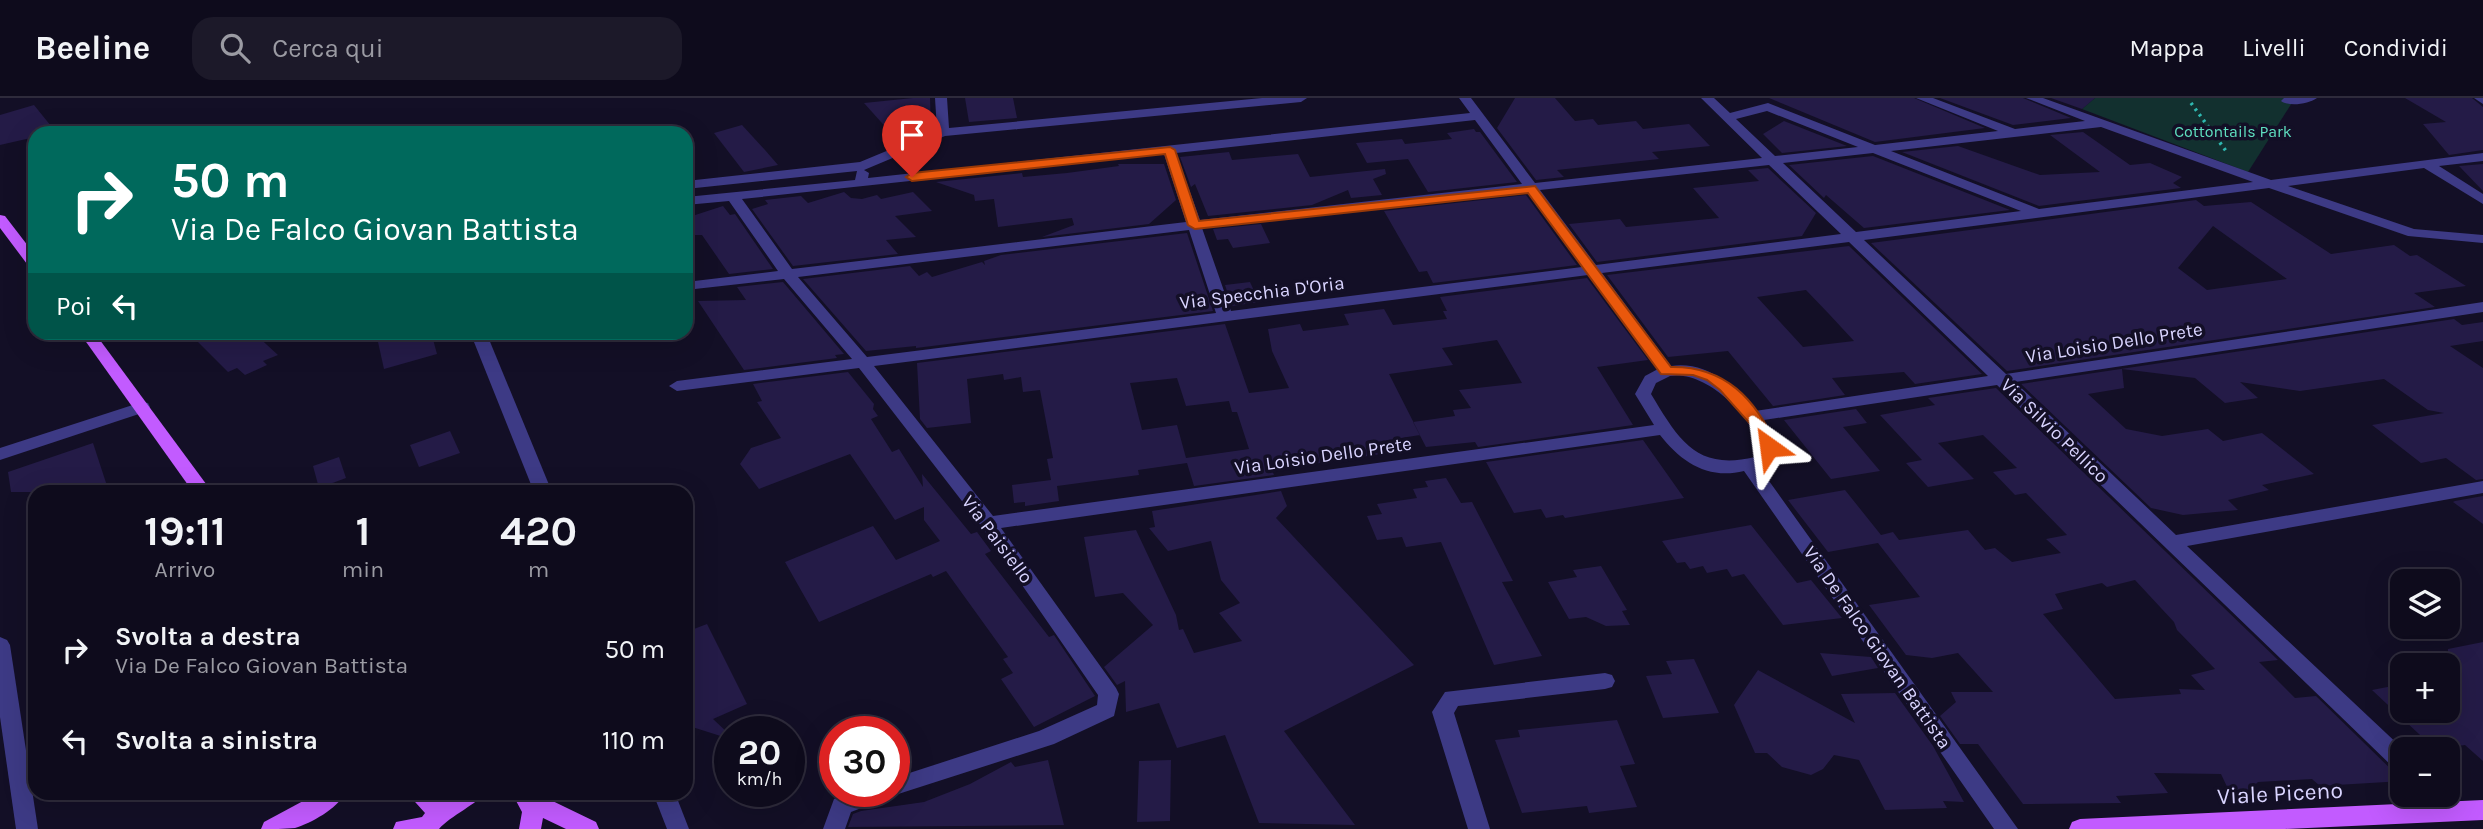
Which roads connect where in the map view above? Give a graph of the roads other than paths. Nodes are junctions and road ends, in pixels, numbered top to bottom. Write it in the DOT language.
graph roads {
  1 [pos="941,98"];
  2 [pos="1149,98"];
  3 [pos="1301,98"];
  4 [pos="1465,98"];
  5 [pos="1707,98"];
  6 [pos="1922,98"];
  7 [pos="2032,98"];
  8 [pos="2311,98"];
  9 [pos="2287,101"];
  10 [pos="1154,112"];
  11 [pos="1478,116"];
  12 [pos="1727,117"];
  13 [pos="2105,123"];
  14 [pos="943,132"];
  15 [pos="2016,133"];
  16 [pos="1877,149"];
  17 [pos="1170,150"];
  18 [pos="2483,158"];
  19 [pos="1772,160"];
  20 [pos="2428,165"];
  21 [pos="863,166"];
  22 [pos="861,183"];
  23 [pos="693,184"];
  24 [pos="2268,184"];
  25 [pos="1531,189"];
  26 [pos="733,196"];
  27 [pos="693,200"];
  28 [pos="2483,200"];
  29 [pos="2040,214"];
  30 [pos="0,219"];
  31 [pos="1195,225"];
  32 [pos="1853,238"];
  33 [pos="2483,239"];
  34 [pos="28,256"];
  35 [pos="1590,270"];
  36 [pos="788,274"];
  37 [pos="693,285"];
  38 [pos="2483,307"];
  39 [pos="1225,316"];
  40 [pos="92,340"];
  41 [pos="481,340"];
  42 [pos="863,362"];
  43 [pos="1667,371"];
  44 [pos="2003,381"];
  45 [pos="677,386"];
  46 [pos="142,407"];
  47 [pos="1751,417"];
  48 [pos="1664,429"];
  49 [pos="0,454"];
  50 [pos="1749,466"];
  51 [pos="198,485"];
  52 [pos="539,485"];
  53 [pos="2483,487"];
  54 [pos="988,523"];
  55 [pos="2171,542"];
  56 [pos="0,645"];
  57 [pos="1605,681"];
  58 [pos="2390,751"];
  59 [pos="910,782"];
  60 [pos="325,800"];
  61 [pos="421,800"];
  62 [pos="463,800"];
  63 [pos="526,800"];
  64 [pos="532,800"];
  65 [pos="667,800"];
  66 [pos="842,807"];
  67 [pos="2449,807"];
  68 [pos="2483,810"];
  69 [pos="2454,812"];
  70 [pos="431,822"];
  71 [pos="27,829"];
  72 [pos="272,829"];
  73 [pos="404,829"];
  74 [pos="530,829"];
  75 [pos="588,829"];
  76 [pos="678,829"];
  77 [pos="834,829"];
  78 [pos="1479,829"];
  79 [pos="2007,829"];
  80 [pos="2080,829"];
  1 -- 14 [label="street"];
  2 -- 10 [label="street"];
  3 -- 10 [label="street"];
  4 -- 11 [label="street"];
  5 -- 12 [label="street, Via Silvio Pellico"];
  6 -- 15 [label="street"];
  7 -- 13 [label="street"];
  8 -- 9 [label="street"];
  10 -- 14 [label="street"];
  11 -- 17 [label="street"];
  11 -- 25 [label="street"];
  12 -- 16 [label="street"];
  12 -- 19 [label="street, Via Silvio Pellico"];
  13 -- 15 [label="street"];
  13 -- 24 [label="street"];
  14 -- 21 [label="street"];
  15 -- 16 [label="street"];
  16 -- 19 [label="street"];
  16 -- 29 [label="street"];
  17 -- 22 [label="street"];
  17 -- 31 [label="street"];
  18 -- 20 [label="street, Via Specchia D'Oria"];
  19 -- 25 [label="street"];
  19 -- 32 [label="street, Via Silvio Pellico"];
  20 -- 24 [label="street, Via Specchia D'Oria"];
  20 -- 28 [label="street"];
  21 -- 22 [label="street"];
  21 -- 23 [label="street"];
  22 -- 26 [label="street"];
  24 -- 29 [label="street, Via Specchia D'Oria"];
  24 -- 33 [label="street"];
  25 -- 31 [label="street"];
  25 -- 35 [label="street"];
  26 -- 27 [label="street"];
  26 -- 36 [label="street, Via Paisiello"];
  29 -- 32 [label="street, Via Specchia D'Oria"];
  30 -- 34 [label="main road"];
  31 -- 36 [label="street"];
  31 -- 39 [label="street"];
  32 -- 35 [label="street, Via Specchia D'Oria"];
  32 -- 44 [label="street, Via Silvio Pellico"];
  35 -- 39 [label="street, Via Specchia D'Oria"];
  35 -- 43 [label="street"];
  36 -- 37 [label="street"];
  36 -- 42 [label="street, Via Paisiello"];
  38 -- 44 [label="street, Via Loisio Dello Prete"];
  39 -- 42 [label="street, Via Specchia D'Oria"];
  40 -- 46 [label="main road"];
  41 -- 52 [label="street"];
  42 -- 45 [label="street, Via Specchia D'Oria"];
  42 -- 54 [label="street, Via Paisiello"];
  43 -- 47 [label="street"];
  43 -- 48 [label="street"];
  44 -- 47 [label="street, Via Loisio Dello Prete"];
  44 -- 55 [label="street, Via Silvio Pellico"];
  46 -- 49 [label="street"];
  46 -- 51 [label="main road"];
  47 -- 50 [label="street"];
  48 -- 50 [label="street"];
  48 -- 54 [label="street, Via Loisio Dello Prete"];
  50 -- 79 [label="street, Via De Falco Giovan Battista"];
  53 -- 55 [label="street"];
  54 -- 59 [label="street, Via Paisiello"];
  55 -- 58 [label="street, Via Silvio Pellico"];
  56 -- 71 [label="street"];
  57 -- 78 [label="street"];
  60 -- 72 [label="main road"];
  61 -- 70 [label="main road"];
  62 -- 70 [label="main road"];
  63 -- 74 [label="main road"];
  64 -- 75 [label="main road"];
  65 -- 76 [label="street"];
  66 -- 77 [label="street"];
  67 -- 69 [label="street"];
  68 -- 69 [label="main road, Viale Piceno"];
  69 -- 80 [label="main road, Viale Piceno"];
  70 -- 73 [label="main road"];
}
